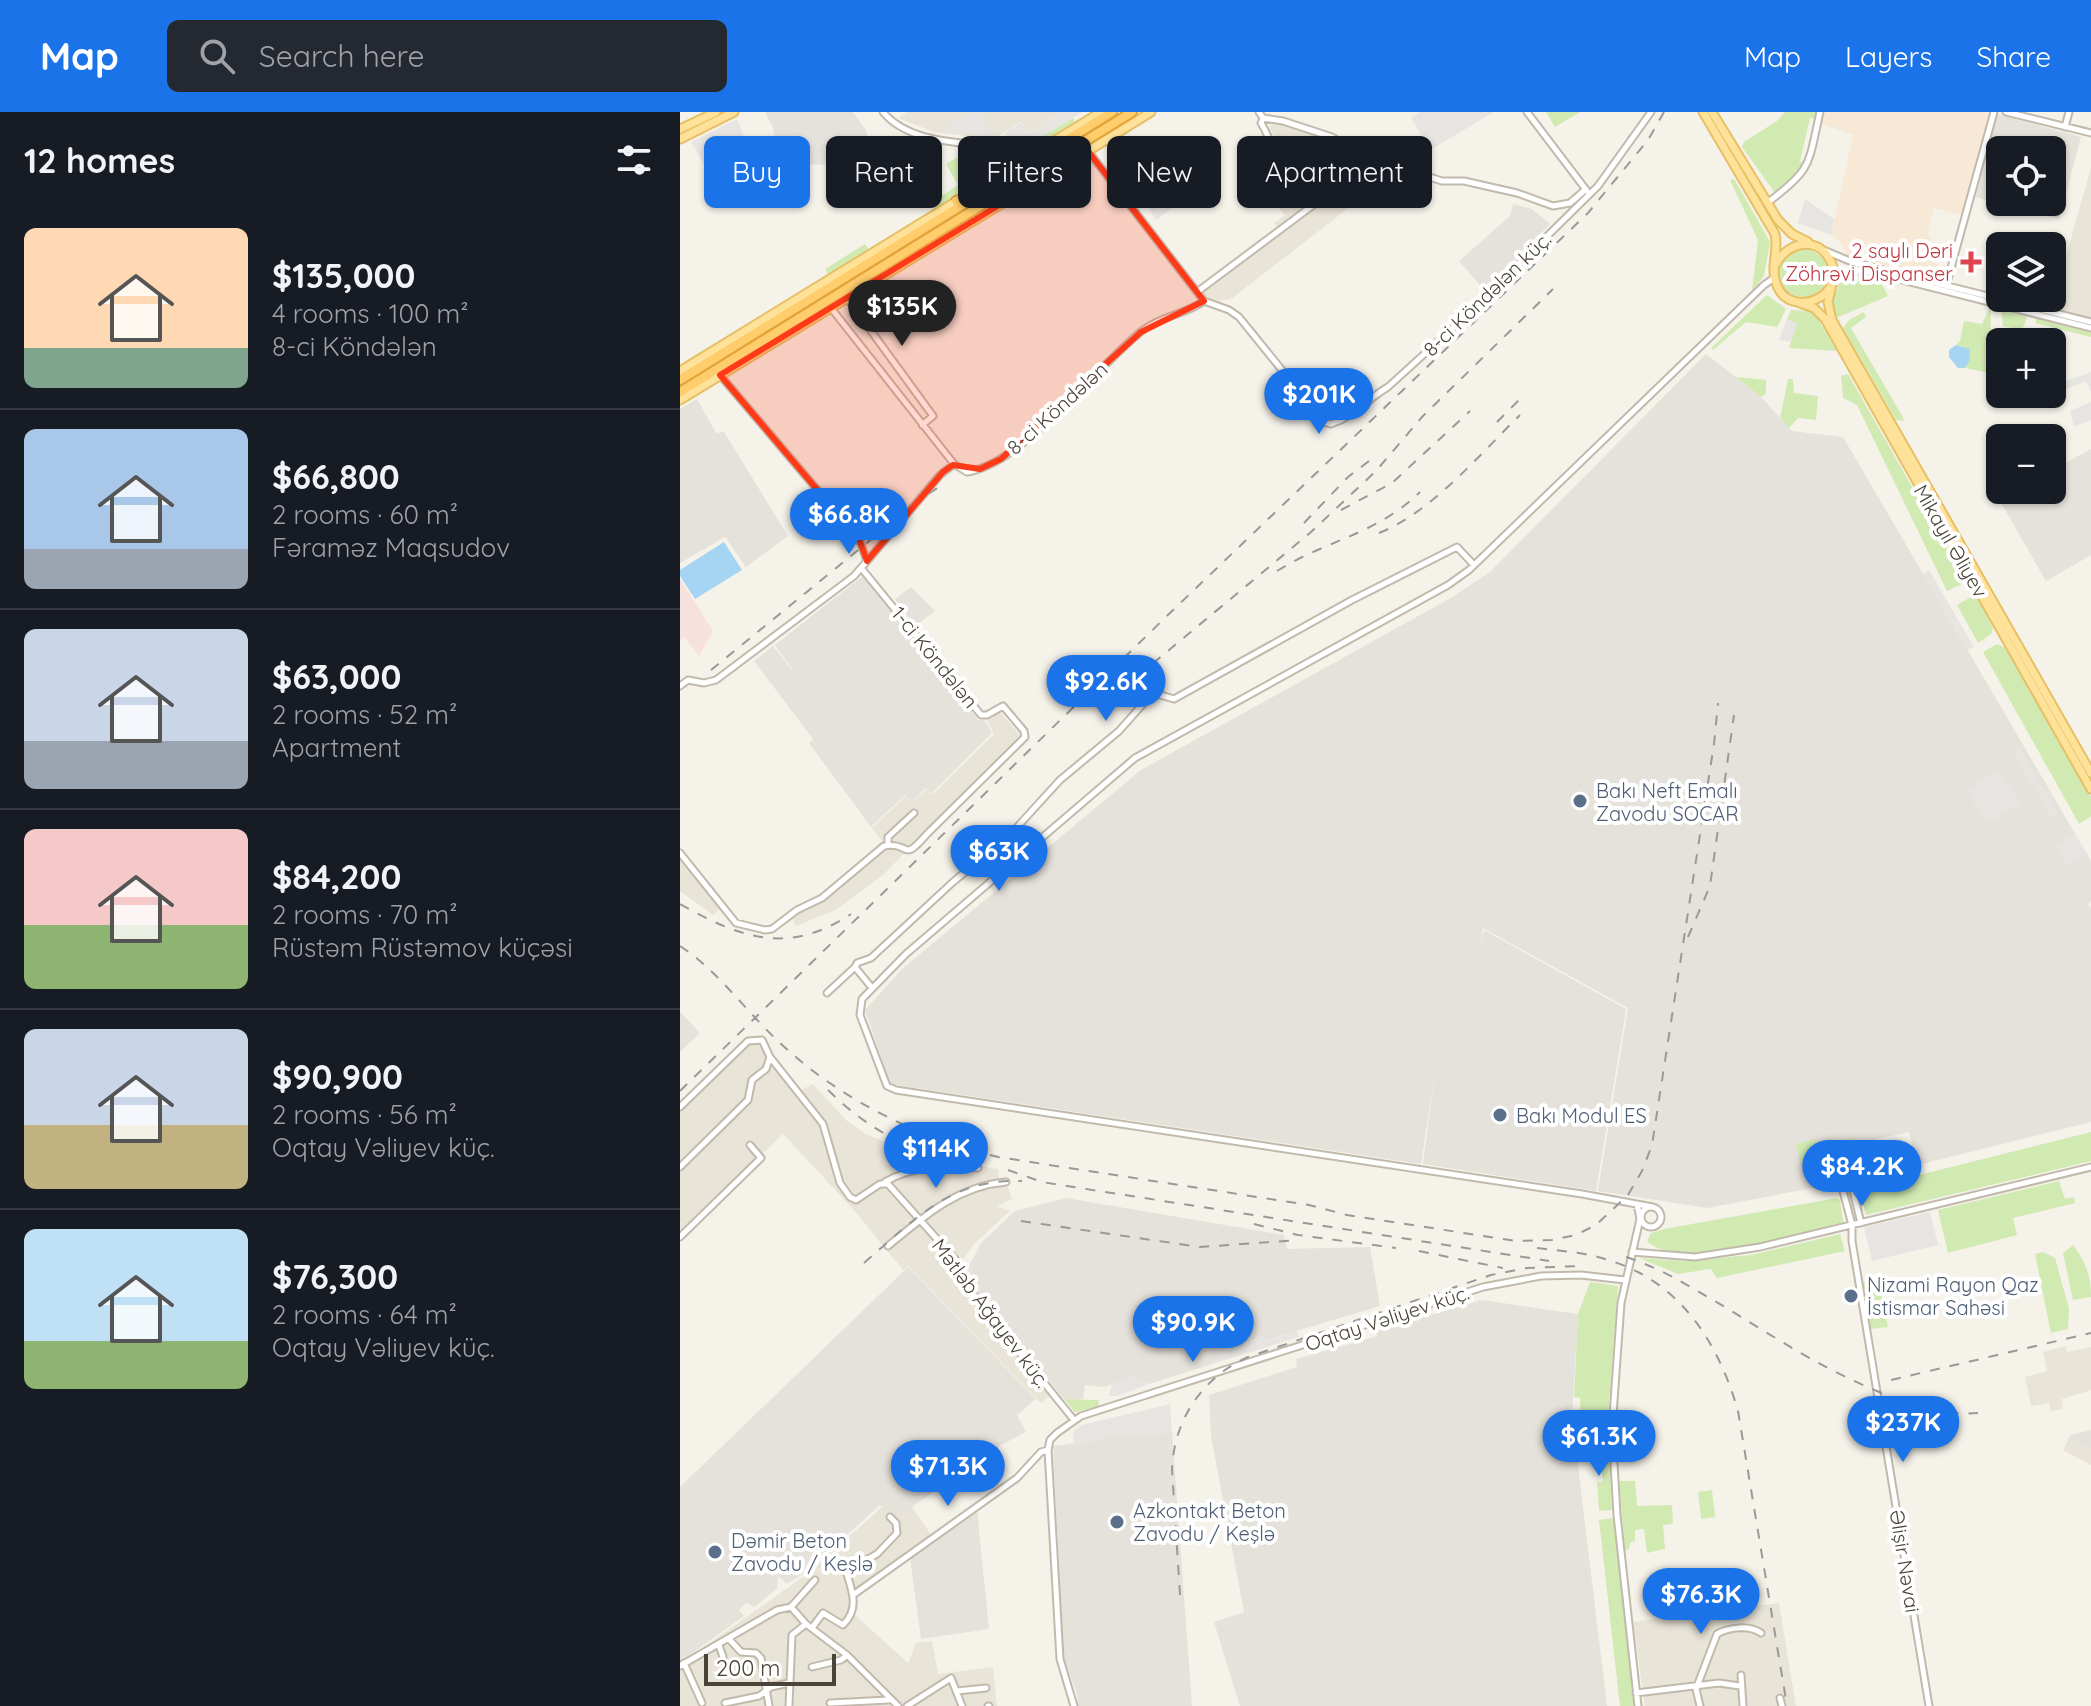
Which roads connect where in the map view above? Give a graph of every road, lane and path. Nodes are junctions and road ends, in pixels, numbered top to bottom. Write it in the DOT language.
graph roads {
  1 [pos="716,112"];
  2 [pos="734,112"];
  3 [pos="883,112"];
  4 [pos="1101,112"];
  5 [pos="1112,112"];
  6 [pos="1132,112"];
  7 [pos="1151,112"];
  8 [pos="1259,112"];
  9 [pos="1527,112"];
  10 [pos="1651,112"];
  11 [pos="1703,112"];
  12 [pos="1712,112"];
  13 [pos="1820,112"];
  14 [pos="1994,112"];
  15 [pos="2006,112"];
  16 [pos="2069,112"];
  17 [pos="700,116"];
  18 [pos="1263,118"];
  19 [pos="2065,127"];
  20 [pos="680,129"];
  21 [pos="2091,133"];
  22 [pos="1062,136"];
  23 [pos="1072,136"];
  24 [pos="1269,136"];
  25 [pos="1328,136"];
  26 [pos="680,139"];
  27 [pos="958,141"];
  28 [pos="1091,149"];
  29 [pos="1091,155"];
  30 [pos="1737,160"];
  31 [pos="1432,178"];
  32 [pos="1588,192"];
  33 [pos="956,201"];
  34 [pos="1767,203"];
  35 [pos="958,205"];
  36 [pos="979,208"];
  37 [pos="995,208"];
  38 [pos="1309,208"];
  39 [pos="969,213"];
  40 [pos="1817,247"];
  41 [pos="1774,268"];
  42 [pos="1774,278"];
  43 [pos="1832,285"];
  44 [pos="1946,286"];
  45 [pos="1197,292"];
  46 [pos="846,298"];
  47 [pos="1204,301"];
  48 [pos="1800,303"];
  49 [pos="831,308"];
  50 [pos="2091,325"];
  51 [pos="680,371"];
  52 [pos="720,375"];
  53 [pos="680,380"];
  54 [pos="680,392"];
  55 [pos="680,400"];
  56 [pos="922,425"];
  57 [pos="954,464"];
  58 [pos="867,561"];
  59 [pos="1474,565"];
  60 [pos="862,569"];
  61 [pos="680,686"];
  62 [pos="2091,773"];
  63 [pos="2091,789"];
  64 [pos="914,813"];
  65 [pos="888,845"];
  66 [pos="680,853"];
  67 [pos="855,967"];
  68 [pos="872,988"];
  69 [pos="827,993"];
  70 [pos="770,1057"];
  71 [pos="680,1107"];
  72 [pos="750,1145"];
  73 [pos="680,1167"];
  74 [pos="2091,1167"];
  75 [pos="978,1168"];
  76 [pos="885,1182"];
  77 [pos="1006,1182"];
  78 [pos="1852,1187"];
  79 [pos="1843,1191"];
  80 [pos="1637,1204"];
  81 [pos="1653,1207"];
  82 [pos="1640,1219"];
  83 [pos="919,1220"];
  84 [pos="1861,1223"];
  85 [pos="1852,1225"];
  86 [pos="680,1237"];
  87 [pos="888,1246"];
  88 [pos="1632,1252"];
  89 [pos="1625,1280"];
  90 [pos="1074,1420"];
  91 [pos="1048,1450"];
  92 [pos="890,1517"];
  93 [pos="815,1580"];
  94 [pos="853,1595"];
  95 [pos="791,1607"];
  96 [pos="806,1624"];
  97 [pos="812,1628"];
  98 [pos="1761,1633"];
  99 [pos="729,1639"];
  100 [pos="719,1645"];
  101 [pos="847,1655"];
  102 [pos="723,1657"];
  103 [pos="682,1664"];
  104 [pos="812,1667"];
  105 [pos="1741,1675"];
  106 [pos="789,1683"];
  107 [pos="1699,1686"];
  108 [pos="1740,1686"];
  109 [pos="986,1688"];
  110 [pos="766,1690"];
  111 [pos="957,1691"];
  112 [pos="1636,1693"];
  113 [pos="1780,1698"];
  114 [pos="891,1700"];
  115 [pos="702,1703"];
  116 [pos="725,1703"];
  117 [pos="830,1703"];
  118 [pos="769,1706"];
  119 [pos="789,1706"];
  120 [pos="898,1706"];
  121 [pos="907,1706"];
  122 [pos="962,1706"];
  123 [pos="1074,1706"];
  124 [pos="1638,1706"];
  125 [pos="1700,1706"];
  126 [pos="1743,1706"];
  127 [pos="1782,1706"];
  128 [pos="1929,1706"];
  1 -- 17 [label="main road"];
  2 -- 26 [label="main road"];
  3 -- 27 [label="street"];
  4 -- 22 [label="main road"];
  5 -- 23 [label="highway"];
  6 -- 39 [label="highway"];
  7 -- 28 [label="main road"];
  8 -- 18 [label="street"];
  9 -- 32 [label="street"];
  10 -- 32 [label="street, 8-ci Köndələn küç."];
  11 -- 30 [label="main road"];
  12 -- 30 [label="main road"];
  13 -- 34 [label="street"];
  14 -- 44 [label="street"];
  15 -- 19 [label="street"];
  16 -- 19 [label="street"];
  17 -- 20 [label="main road"];
  18 -- 24 [label="street"];
  18 -- 25 [label="street"];
  19 -- 21 [label="street"];
  29 -- 45 [label="street, 8-ci Köndələn küç."];
  30 -- 34 [label="main road"];
  30 -- 41 [label="main road"];
  31 -- 32 [label="street"];
  32 -- 47 [label="street, 8-ci Köndələn küç."];
  33 -- 51 [label="main road"];
  34 -- 40 [label="main road"];
  35 -- 53 [label="highway"];
  36 -- 39 [label="highway"];
  37 -- 46 [label="main road"];
  38 -- 45 [label="street"];
  39 -- 54 [label="highway"];
  40 -- 41 [label="main road"];
  40 -- 43 [label="main road"];
  40 -- 44 [label="street"];
  41 -- 42 [label="main road"];
  42 -- 48 [label="main road"];
  42 -- 59 [label="street"];
  43 -- 48 [label="main road"];
  43 -- 50 [label="street"];
  43 -- 62 [label="main road, Mikayıl Əliyev"];
  44 -- 50 [label="street"];
  45 -- 47 [label="street, 8-ci Köndələn küç."];
  46 -- 49 [label="main road"];
  46 -- 56 [label="street"];
  47 -- 57 [label="street, 8-ci Köndələn"];
  48 -- 63 [label="main road, Mikayıl Əliyev"];
  49 -- 52 [label="main road"];
  49 -- 56 [label="street"];
  52 -- 55 [label="main road"];
  52 -- 58 [label="street"];
  56 -- 57 [label="street"];
  57 -- 58 [label="street"];
  58 -- 60 [label="street"];
  59 -- 67 [label="street"];
  59 -- 68 [label="street"];
  60 -- 61 [label="street"];
  60 -- 65 [label="street, 1-ci Köndələn"];
  64 -- 65 [label="street"];
  65 -- 66 [label="street"];
  67 -- 68 [label="street"];
  67 -- 69 [label="street"];
  68 -- 80 [label="street"];
  70 -- 71 [label="street"];
  70 -- 73 [label="street"];
  70 -- 76 [label="street"];
  72 -- 86 [label="street"];
  74 -- 84 [label="street"];
  75 -- 76 [label="street"];
  76 -- 83 [label="street, Mətləb Ağayev küç."];
  77 -- 83 [label="street"];
  78 -- 84 [label="street"];
  79 -- 85 [label="street, Əlişir Nəvai"];
  80 -- 81 [label="street"];
  80 -- 82 [label="street"];
  81 -- 82 [label="street"];
  81 -- 82 [label="street"];
  82 -- 88 [label="street"];
  83 -- 87 [label="street"];
  83 -- 90 [label="street, Mətləb Ağayev küç."];
  84 -- 85 [label="street"];
  85 -- 88 [label="street"];
  85 -- 128 [label="street, Əlişir Nəvai"];
  88 -- 89 [label="street"];
  89 -- 90 [label="street, Oqtay Vəliyev küç."];
  89 -- 112 [label="street"];
  90 -- 91 [label="street, Oqtay Vəliyev küç."];
  91 -- 94 [label="street, Oqtay Vəliyev küç."];
  91 -- 123 [label="street"];
  92 -- 94 [label="street"];
  93 -- 95 [label="street"];
  94 -- 97 [label="street"];
  95 -- 96 [label="street"];
  95 -- 99 [label="street"];
  96 -- 97 [label="street"];
  96 -- 106 [label="street"];
  97 -- 101 [label="street"];
  98 -- 107 [label="street"];
  99 -- 100 [label="street"];
  99 -- 110 [label="street"];
  100 -- 102 [label="street"];
  100 -- 103 [label="street"];
  101 -- 104 [label="street"];
  101 -- 114 [label="street"];
  103 -- 115 [label="street"];
  105 -- 108 [label="street"];
  106 -- 110 [label="street"];
  106 -- 119 [label="street"];
  107 -- 108 [label="street"];
  107 -- 112 [label="street"];
  107 -- 125 [label="street"];
  108 -- 126 [label="street"];
  109 -- 111 [label="street"];
  110 -- 116 [label="street"];
  110 -- 118 [label="street"];
  111 -- 121 [label="street"];
  111 -- 122 [label="street"];
  112 -- 124 [label="street"];
  113 -- 127 [label="street"];
  114 -- 117 [label="street"];
  114 -- 120 [label="street"];
}
